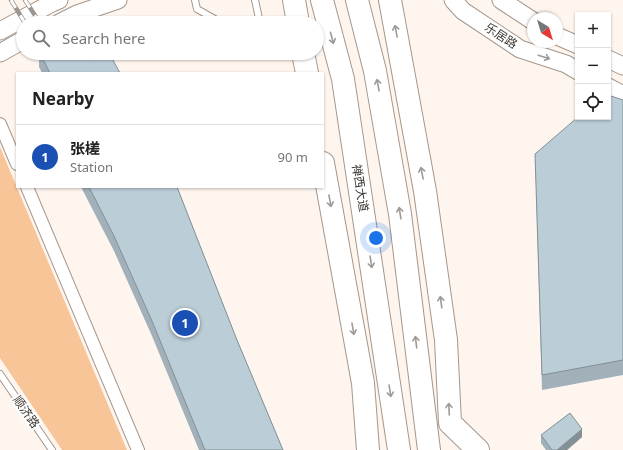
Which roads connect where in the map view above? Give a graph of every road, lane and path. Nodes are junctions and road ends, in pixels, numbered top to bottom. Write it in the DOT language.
graph roads {
  1 [pos="59,0"];
  2 [pos="68,0"];
  3 [pos="118,0"];
  4 [pos="195,0"];
  5 [pos="256,0"];
  6 [pos="294,0"];
  7 [pos="322,0"];
  8 [pos="357,0"];
  9 [pos="390,0"];
  10 [pos="453,0"];
  11 [pos="501,0"];
  12 [pos="77,14"];
  13 [pos="28,16"];
  14 [pos="73,16"];
  15 [pos="209,16"];
  16 [pos="259,16"];
  17 [pos="297,16"];
  18 [pos="527,17"];
  19 [pos="16,22"];
  20 [pos="0,31"];
  21 [pos="563,39"];
  22 [pos="16,44"];
  23 [pos="575,44"];
  24 [pos="0,53"];
  25 [pos="304,60"];
  26 [pos="611,60"];
  27 [pos="623,66"];
  28 [pos="574,67"];
  29 [pos="611,68"];
  30 [pos="623,70"];
  31 [pos="307,72"];
  32 [pos="611,89"];
  33 [pos="623,95"];
  34 [pos="0,124"];
  35 [pos="16,162"];
  36 [pos="324,168"];
  37 [pos="27,188"];
  38 [pos="0,374"];
  39 [pos="52,450"];
  40 [pos="138,450"];
  41 [pos="368,450"];
  42 [pos="399,450"];
  43 [pos="429,450"];
  44 [pos="478,450"];
  1 -- 13 [label="street"];
  2 -- 12 [label="street"];
  3 -- 12 [label="street"];
  4 -- 15 [label="lane"];
  5 -- 16 [label="lane"];
  6 -- 17 [label="highway"];
  7 -- 42 [label="highway, 禅西大道, one-way"];
  43 -- 8 [label="highway, one-way"];
  44 -- 9 [label="highway, one-way"];
  10 -- 28 [label="street, 乐居路, one-way"];
  11 -- 18 [label="street"];
  12 -- 14 [label="street"];
  19 -- 20 [label="street"];
  21 -- 23 [label="street"];
  22 -- 24 [label="street"];
  25 -- 31 [label="highway"];
  26 -- 27 [label="street"];
  29 -- 30 [label="street"];
  32 -- 33 [label="street"];
  34 -- 35 [label="street"];
  36 -- 41 [label="highway, one-way"];
  37 -- 40 [label="street"];
  38 -- 39 [label="lane, 顺济路"];
}
